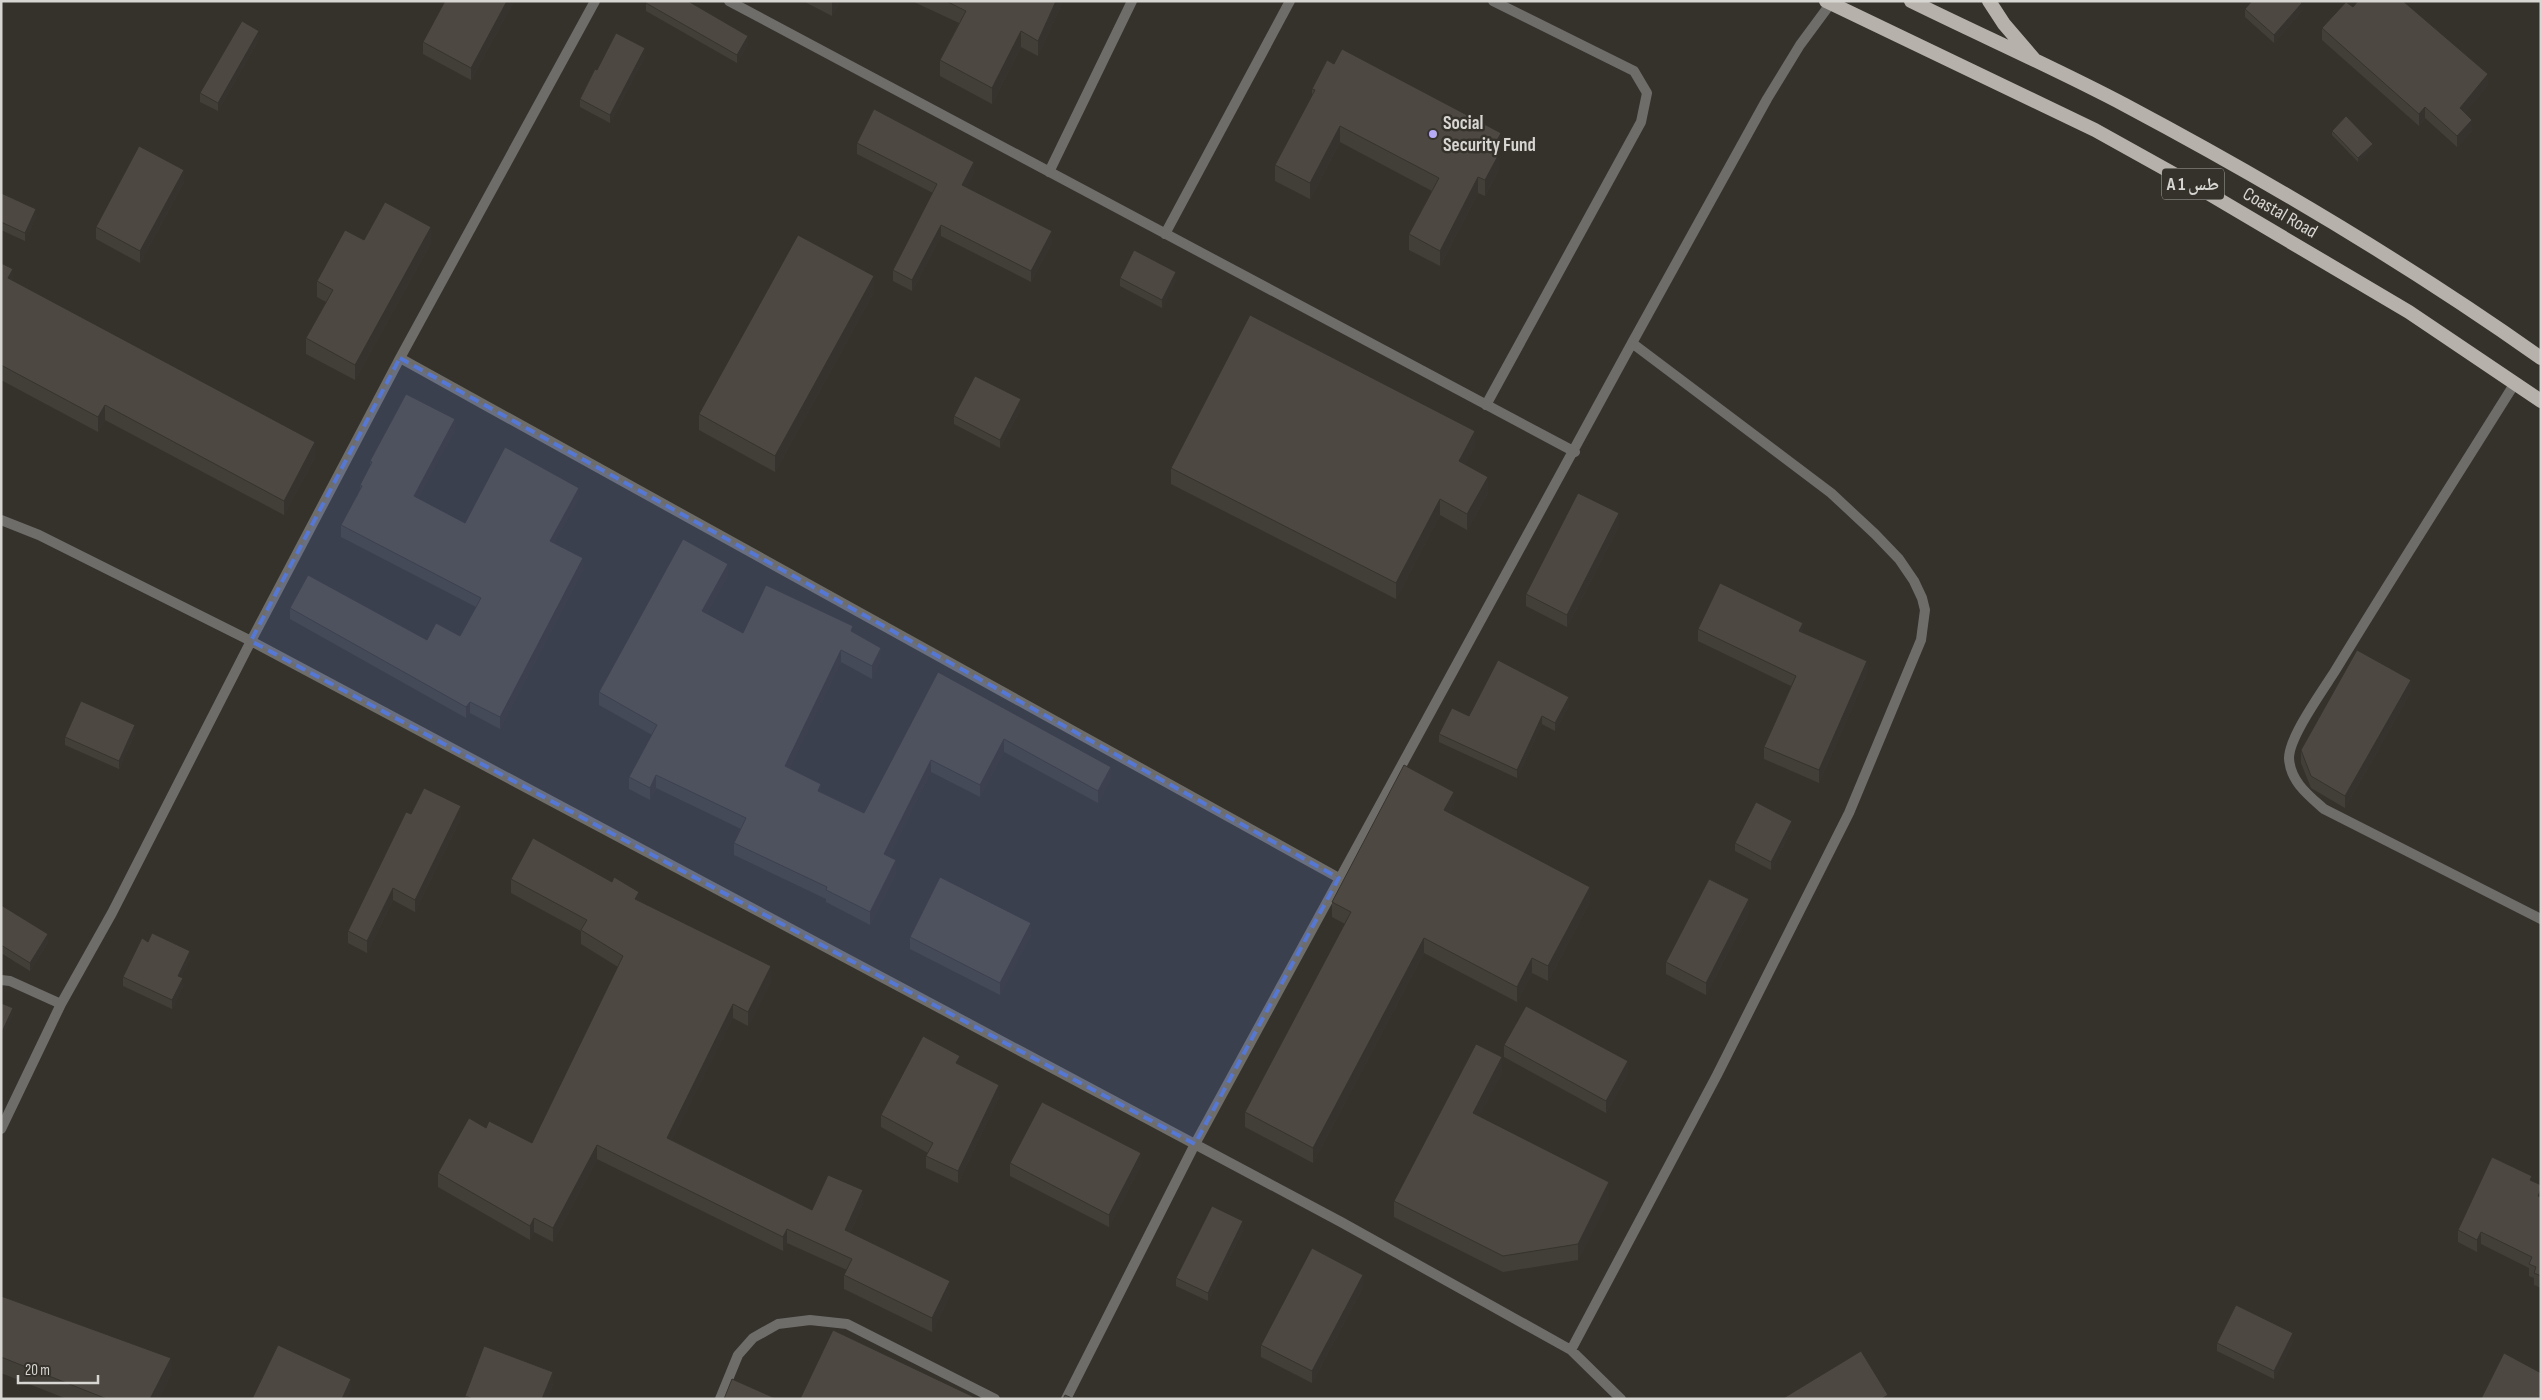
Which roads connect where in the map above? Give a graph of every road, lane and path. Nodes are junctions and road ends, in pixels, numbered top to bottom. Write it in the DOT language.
graph roads {
  1 [pos="594,1"];
  2 [pos="729,1"];
  3 [pos="1132,1"];
  4 [pos="1290,1"];
  5 [pos="1493,1"];
  6 [pos="1911,1"];
  7 [pos="1989,1"];
  8 [pos="1829,2"];
  9 [pos="2038,63"];
  10 [pos="1049,172"];
  11 [pos="1165,234"];
  12 [pos="1632,343"];
  13 [pos="400,358"];
  14 [pos="2541,358"];
  15 [pos="2515,383"];
  16 [pos="2541,402"];
  17 [pos="1486,405"];
  18 [pos="1575,452"];
  19 [pos="1,520"];
  20 [pos="251,641"];
  21 [pos="1339,878"];
  22 [pos="2541,919"];
  23 [pos="1,980"];
  24 [pos="61,1004"];
  25 [pos="1,1129"];
  26 [pos="1195,1144"];
  27 [pos="1571,1350"];
  28 [pos="720,1399"];
  29 [pos="995,1399"];
  30 [pos="1066,1399"];
  31 [pos="1622,1399"];
  1 -- 13 [label="street"];
  2 -- 10 [label="street"];
  3 -- 10 [label="street"];
  4 -- 11 [label="street"];
  5 -- 17 [label="street"];
  6 -- 9 [label="highway, Coastal Road / A 1 طس"];
  7 -- 9 [label="highway"];
  8 -- 12 [label="street"];
  8 -- 15 [label="highway, Coastal Road / A 1 طس"];
  9 -- 14 [label="highway, Coastal Road / A 1 طس"];
  10 -- 11 [label="street"];
  11 -- 17 [label="street"];
  12 -- 18 [label="street"];
  12 -- 27 [label="street"];
  13 -- 20 [label="street"];
  13 -- 21 [label="street"];
  15 -- 16 [label="highway, Coastal Road / A 1 طس"];
  15 -- 22 [label="street"];
  17 -- 18 [label="street"];
  18 -- 21 [label="street"];
  19 -- 20 [label="street"];
  20 -- 24 [label="street"];
  20 -- 26 [label="street"];
  21 -- 26 [label="street"];
  23 -- 24 [label="street"];
  24 -- 25 [label="street"];
  26 -- 27 [label="street"];
  26 -- 30 [label="street"];
  27 -- 31 [label="street"];
  28 -- 29 [label="street"];
}
